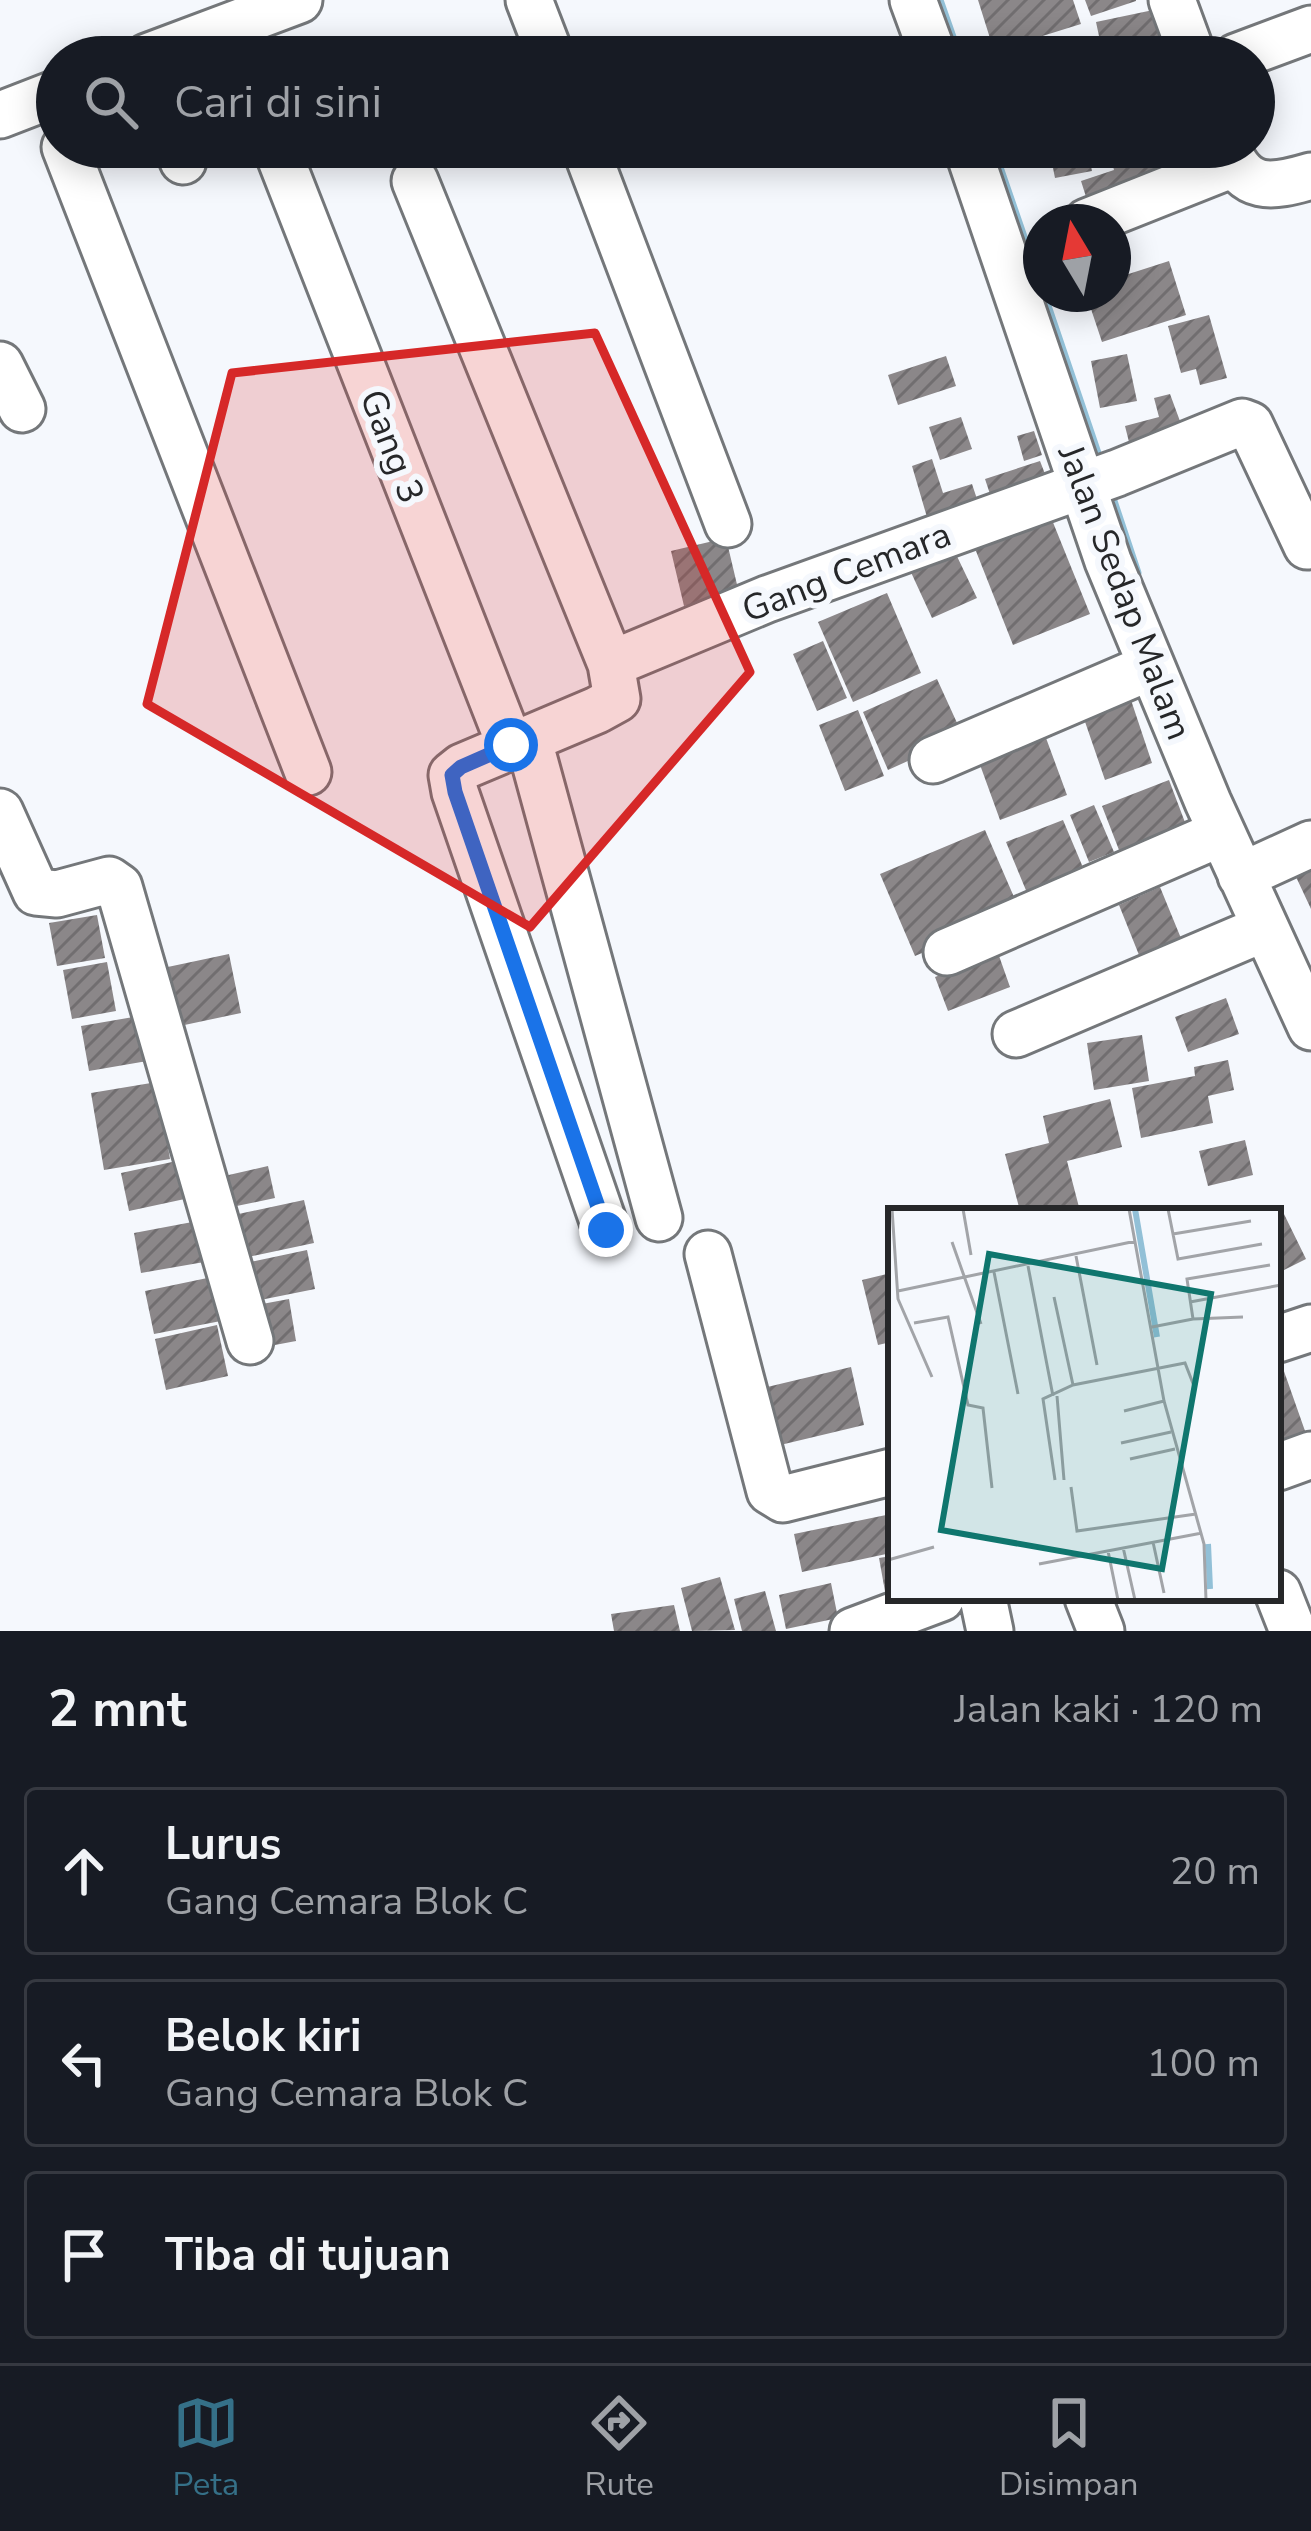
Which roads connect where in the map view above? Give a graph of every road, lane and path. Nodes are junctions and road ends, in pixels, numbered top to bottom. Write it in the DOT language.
graph roads {
  1 [pos="299,0"];
  2 [pos="529,0"];
  3 [pos="913,0"];
  4 [pos="1172,0"];
  5 [pos="1311,29"];
  6 [pos="246,36"];
  7 [pos="542,36"];
  8 [pos="926,36"];
  9 [pos="1185,36"];
  10 [pos="1275,42"];
  11 [pos="36,109"];
  12 [pos="0,115"];
  13 [pos="73,168"];
  14 [pos="285,168"];
  15 [pos="593,168"];
  16 [pos="978,168"];
  17 [pos="1204,168"];
  18 [pos="1240,168"];
  19 [pos="1311,176"];
  20 [pos="415,181"];
  21 [pos="1126,204"];
  22 [pos="1022,248"];
  23 [pos="0,365"];
  24 [pos="22,409"];
  25 [pos="1100,479"];
  26 [pos="728,524"];
  27 [pos="1307,546"];
  28 [pos="611,664"];
  29 [pos="1150,667"];
  30 [pos="520,743"];
  31 [pos="933,760"];
  32 [pos="308,772"];
  33 [pos="0,812"];
  34 [pos="1221,833"];
  35 [pos="1274,861"];
  36 [pos="1264,928"];
  37 [pos="947,952"];
  38 [pos="1311,1027"];
  39 [pos="1016,1034"];
  40 [pos="659,1218"];
  41 [pos="606,1230"];
  42 [pos="708,1254"];
  43 [pos="1311,1328"];
  44 [pos="1281,1339"];
  45 [pos="250,1340"];
  46 [pos="1311,1455"];
  47 [pos="1281,1466"];
  48 [pos="888,1473"];
  49 [pos="933,1601"];
  50 [pos="984,1601"];
  51 [pos="1089,1601"];
  52 [pos="1281,1601"];
  53 [pos="853,1631"];
  54 [pos="990,1631"];
  55 [pos="1102,1631"];
  56 [pos="1293,1631"];
  1 -- 6 [label="street"];
  2 -- 7 [label="street"];
  3 -- 8 [label="street"];
  4 -- 9 [label="street"];
  5 -- 10 [label="street"];
  11 -- 12 [label="street"];
  13 -- 32 [label="street"];
  14 -- 30 [label="street, Gang 3"];
  15 -- 26 [label="street"];
  16 -- 22 [label="street, Jalan Sedap Malam"];
  17 -- 21 [label="street"];
  18 -- 19 [label="street"];
  20 -- 28 [label="street"];
  22 -- 25 [label="street, Jalan Sedap Malam"];
  23 -- 24 [label="street"];
  25 -- 27 [label="street, Gang Cemara"];
  25 -- 28 [label="street, Gang Cemara"];
  25 -- 29 [label="street, Jalan Sedap Malam"];
  28 -- 30 [label="street"];
  29 -- 31 [label="street"];
  29 -- 34 [label="street, Jalan Sedap Malam"];
  30 -- 40 [label="street, Gang 3"];
  30 -- 41 [label="street"];
  33 -- 45 [label="street"];
  34 -- 35 [label="street, Jalan Sedap Malam"];
  34 -- 37 [label="street"];
  35 -- 36 [label="street, Jalan Sedap Malam"];
  36 -- 38 [label="street, Jalan Sedap Malam"];
  36 -- 39 [label="street"];
  42 -- 48 [label="street"];
  43 -- 44 [label="street"];
  46 -- 47 [label="street"];
  49 -- 53 [label="street"];
  50 -- 54 [label="street"];
  51 -- 55 [label="street"];
  52 -- 56 [label="street"];
}
